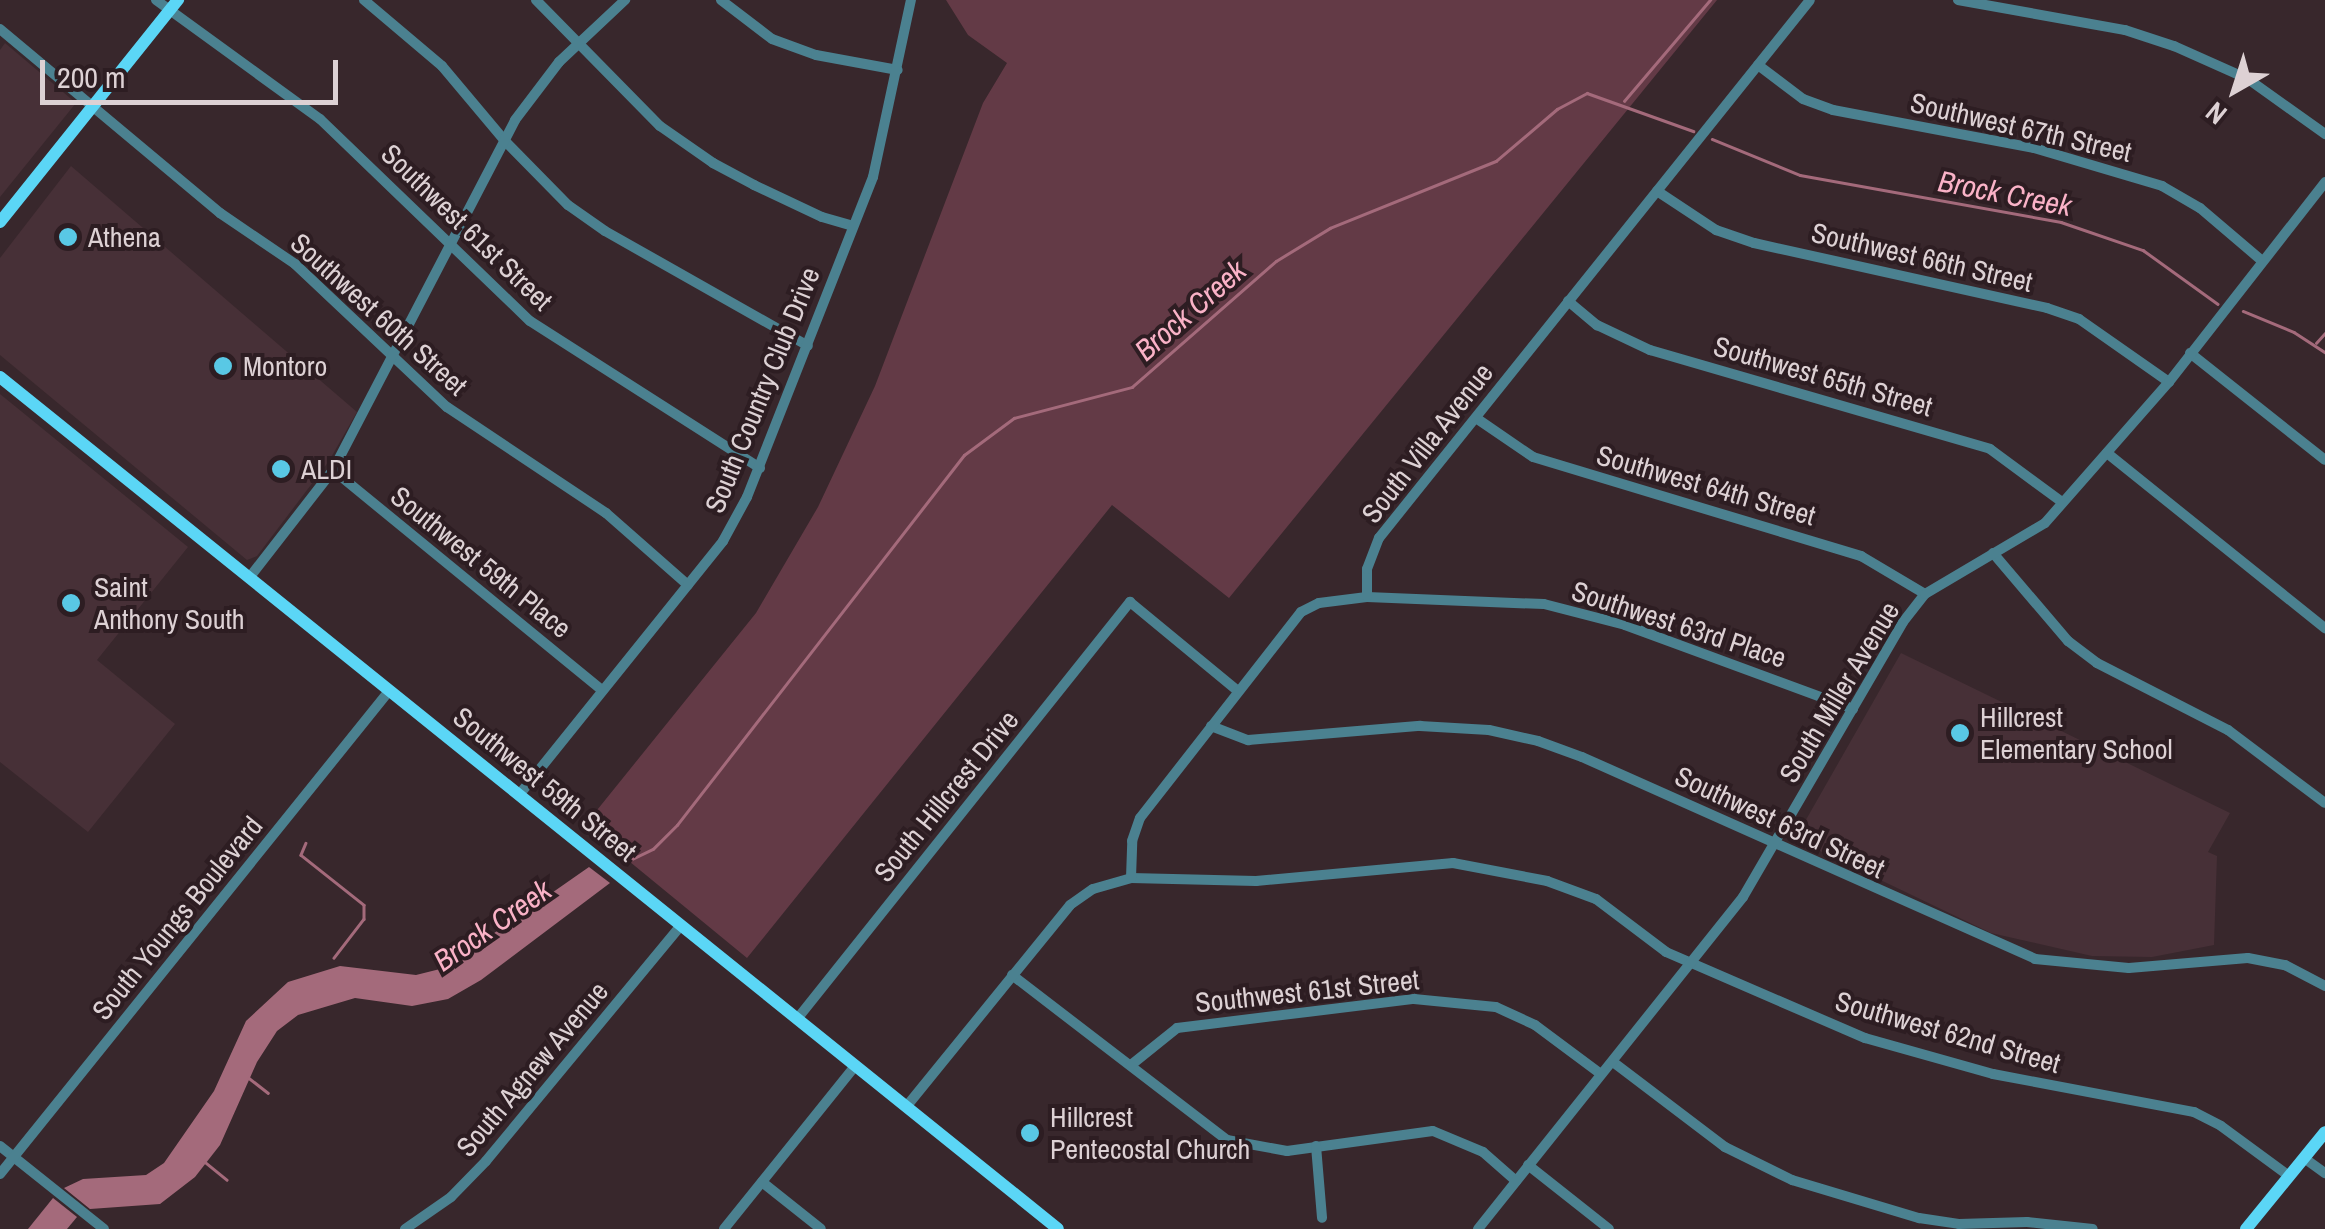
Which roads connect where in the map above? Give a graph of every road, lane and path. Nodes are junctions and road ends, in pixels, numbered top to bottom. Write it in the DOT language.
graph roads {
  1 [pos="156,0"];
  2 [pos="364,0"];
  3 [pos="536,0"];
  4 [pos="626,0"];
  5 [pos="721,0"];
  6 [pos="911,0"];
  7 [pos="1810,0"];
  8 [pos="1958,0"];
  9 [pos="174,6"];
  10 [pos="0,30"];
  11 [pos="578,45"];
  12 [pos="1758,65"];
  13 [pos="898,70"];
  14 [pos="93,106"];
  15 [pos="2325,134"];
  16 [pos="504,141"];
  17 [pos="2325,182"];
  18 [pos="1657,192"];
  19 [pos="0,222"];
  20 [pos="853,226"];
  21 [pos="449,245"];
  22 [pos="2261,260"];
  23 [pos="1568,301"];
  24 [pos="808,346"];
  25 [pos="2190,352"];
  26 [pos="390,358"];
  27 [pos="0,377"];
  28 [pos="2169,382"];
  29 [pos="1476,418"];
  30 [pos="2107,453"];
  31 [pos="2325,460"];
  32 [pos="760,468"];
  33 [pos="333,470"];
  34 [pos="2062,502"];
  35 [pos="1992,554"];
  36 [pos="249,578"];
  37 [pos="688,585"];
  38 [pos="1924,594"];
  39 [pos="1367,597"];
  40 [pos="2325,628"];
  41 [pos="601,689"];
  42 [pos="389,692"];
  43 [pos="1238,692"];
  44 [pos="1853,708"];
  45 [pos="1211,726"];
  46 [pos="519,796"];
  47 [pos="2325,804"];
  48 [pos="1776,844"];
  49 [pos="1131,878"];
  50 [pos="681,925"];
  51 [pos="1692,964"];
  52 [pos="1012,975"];
  53 [pos="2325,986"];
  54 [pos="797,1019"];
  55 [pos="1613,1062"];
  56 [pos="1131,1065"];
  57 [pos="855,1066"];
  58 [pos="1601,1074"];
  59 [pos="906,1107"];
  60 [pos="2325,1132"];
  61 [pos="0,1146"];
  62 [pos="1316,1146"];
  63 [pos="14,1157"];
  64 [pos="2304,1158"];
  65 [pos="1528,1165"];
  66 [pos="2325,1173"];
  67 [pos="0,1174"];
  68 [pos="2290,1176"];
  69 [pos="1516,1181"];
  70 [pos="762,1182"];
  71 [pos="1322,1218"];
  72 [pos="104,1229"];
  73 [pos="405,1229"];
  74 [pos="724,1229"];
  75 [pos="821,1229"];
  76 [pos="1058,1229"];
  77 [pos="1478,1229"];
  78 [pos="1609,1229"];
  79 [pos="2094,1229"];
  80 [pos="2246,1229"];
  1 -- 9 [label="street, Southwest 61st Street"];
  2 -- 16 [label="street"];
  3 -- 11 [label="street"];
  4 -- 11 [label="street"];
  5 -- 13 [label="street"];
  6 -- 13 [label="street, South Country Club Drive"];
  7 -- 12 [label="street, South Villa Avenue"];
  8 -- 15 [label="street"];
  9 -- 14 [label="main road"];
  9 -- 21 [label="street, Southwest 61st Street"];
  10 -- 14 [label="street, Southwest 60th Street"];
  11 -- 16 [label="street"];
  11 -- 20 [label="street"];
  12 -- 18 [label="street, South Villa Avenue"];
  12 -- 22 [label="street, Southwest 67th Street"];
  13 -- 20 [label="street, South Country Club Drive"];
  14 -- 19 [label="main road"];
  14 -- 26 [label="street, Southwest 60th Street"];
  16 -- 21 [label="street"];
  16 -- 24 [label="street"];
  17 -- 22 [label="street, South Miller Avenue"];
  18 -- 23 [label="street, South Villa Avenue"];
  18 -- 28 [label="street, Southwest 66th Street"];
  20 -- 24 [label="street, South Country Club Drive"];
  21 -- 26 [label="street"];
  21 -- 32 [label="street, Southwest 61st Street"];
  22 -- 25 [label="street, South Miller Avenue"];
  23 -- 29 [label="street, South Villa Avenue"];
  23 -- 34 [label="street, Southwest 65th Street"];
  24 -- 32 [label="street, South Country Club Drive"];
  25 -- 28 [label="street, South Miller Avenue"];
  25 -- 31 [label="street"];
  26 -- 33 [label="street"];
  26 -- 37 [label="street, Southwest 60th Street"];
  27 -- 36 [label="main road, Southwest 59th Street"];
  28 -- 30 [label="street, South Miller Avenue"];
  29 -- 38 [label="street, Southwest 64th Street"];
  29 -- 39 [label="street, South Villa Avenue"];
  30 -- 34 [label="street, South Miller Avenue"];
  30 -- 40 [label="street"];
  32 -- 37 [label="street, South Country Club Drive"];
  33 -- 36 [label="street"];
  33 -- 41 [label="street, Southwest 59th Place"];
  34 -- 35 [label="street, South Miller Avenue"];
  35 -- 38 [label="street, South Miller Avenue"];
  35 -- 47 [label="street"];
  36 -- 42 [label="main road, Southwest 59th Street"];
  37 -- 41 [label="street, South Country Club Drive"];
  38 -- 44 [label="street, South Miller Avenue"];
  39 -- 43 [label="street"];
  39 -- 44 [label="street, Southwest 63rd Place"];
  41 -- 46 [label="street, South Country Club Drive"];
  42 -- 46 [label="main road, Southwest 59th Street"];
  42 -- 63 [label="street, South Youngs Boulevard"];
  43 -- 45 [label="street"];
  43 -- 54 [label="street, South Hillcrest Drive"];
  44 -- 48 [label="street, South Miller Avenue"];
  45 -- 48 [label="street, Southwest 63rd Street"];
  45 -- 49 [label="street"];
  46 -- 50 [label="main road, Southwest 59th Street"];
  48 -- 51 [label="street, South Miller Avenue"];
  48 -- 53 [label="street, Southwest 63rd Street"];
  49 -- 51 [label="street, Southwest 62nd Street"];
  49 -- 52 [label="street"];
  50 -- 54 [label="main road, Southwest 59th Street"];
  50 -- 73 [label="street, South Agnew Avenue"];
  51 -- 55 [label="street, South Miller Avenue"];
  51 -- 68 [label="street, Southwest 62nd Street"];
  52 -- 56 [label="street"];
  52 -- 59 [label="street"];
  54 -- 57 [label="main road, Southwest 59th Street"];
  55 -- 58 [label="street, South Miller Avenue"];
  55 -- 79 [label="street"];
  56 -- 58 [label="street, Southwest 61st Street"];
  56 -- 62 [label="street"];
  57 -- 59 [label="main road, Southwest 59th Street"];
  57 -- 70 [label="street"];
  58 -- 65 [label="street, South Miller Avenue"];
  59 -- 76 [label="main road, Southwest 59th Street"];
  60 -- 64 [label="main road"];
  61 -- 63 [label="street"];
  62 -- 69 [label="street"];
  62 -- 71 [label="street"];
  63 -- 67 [label="street, South Youngs Boulevard"];
  63 -- 72 [label="street"];
  64 -- 66 [label="street"];
  64 -- 68 [label="main road"];
  65 -- 69 [label="street, South Miller Avenue"];
  65 -- 78 [label="street"];
  68 -- 80 [label="main road"];
  69 -- 77 [label="street, South Miller Avenue"];
  70 -- 74 [label="street"];
  70 -- 75 [label="street"];
}
